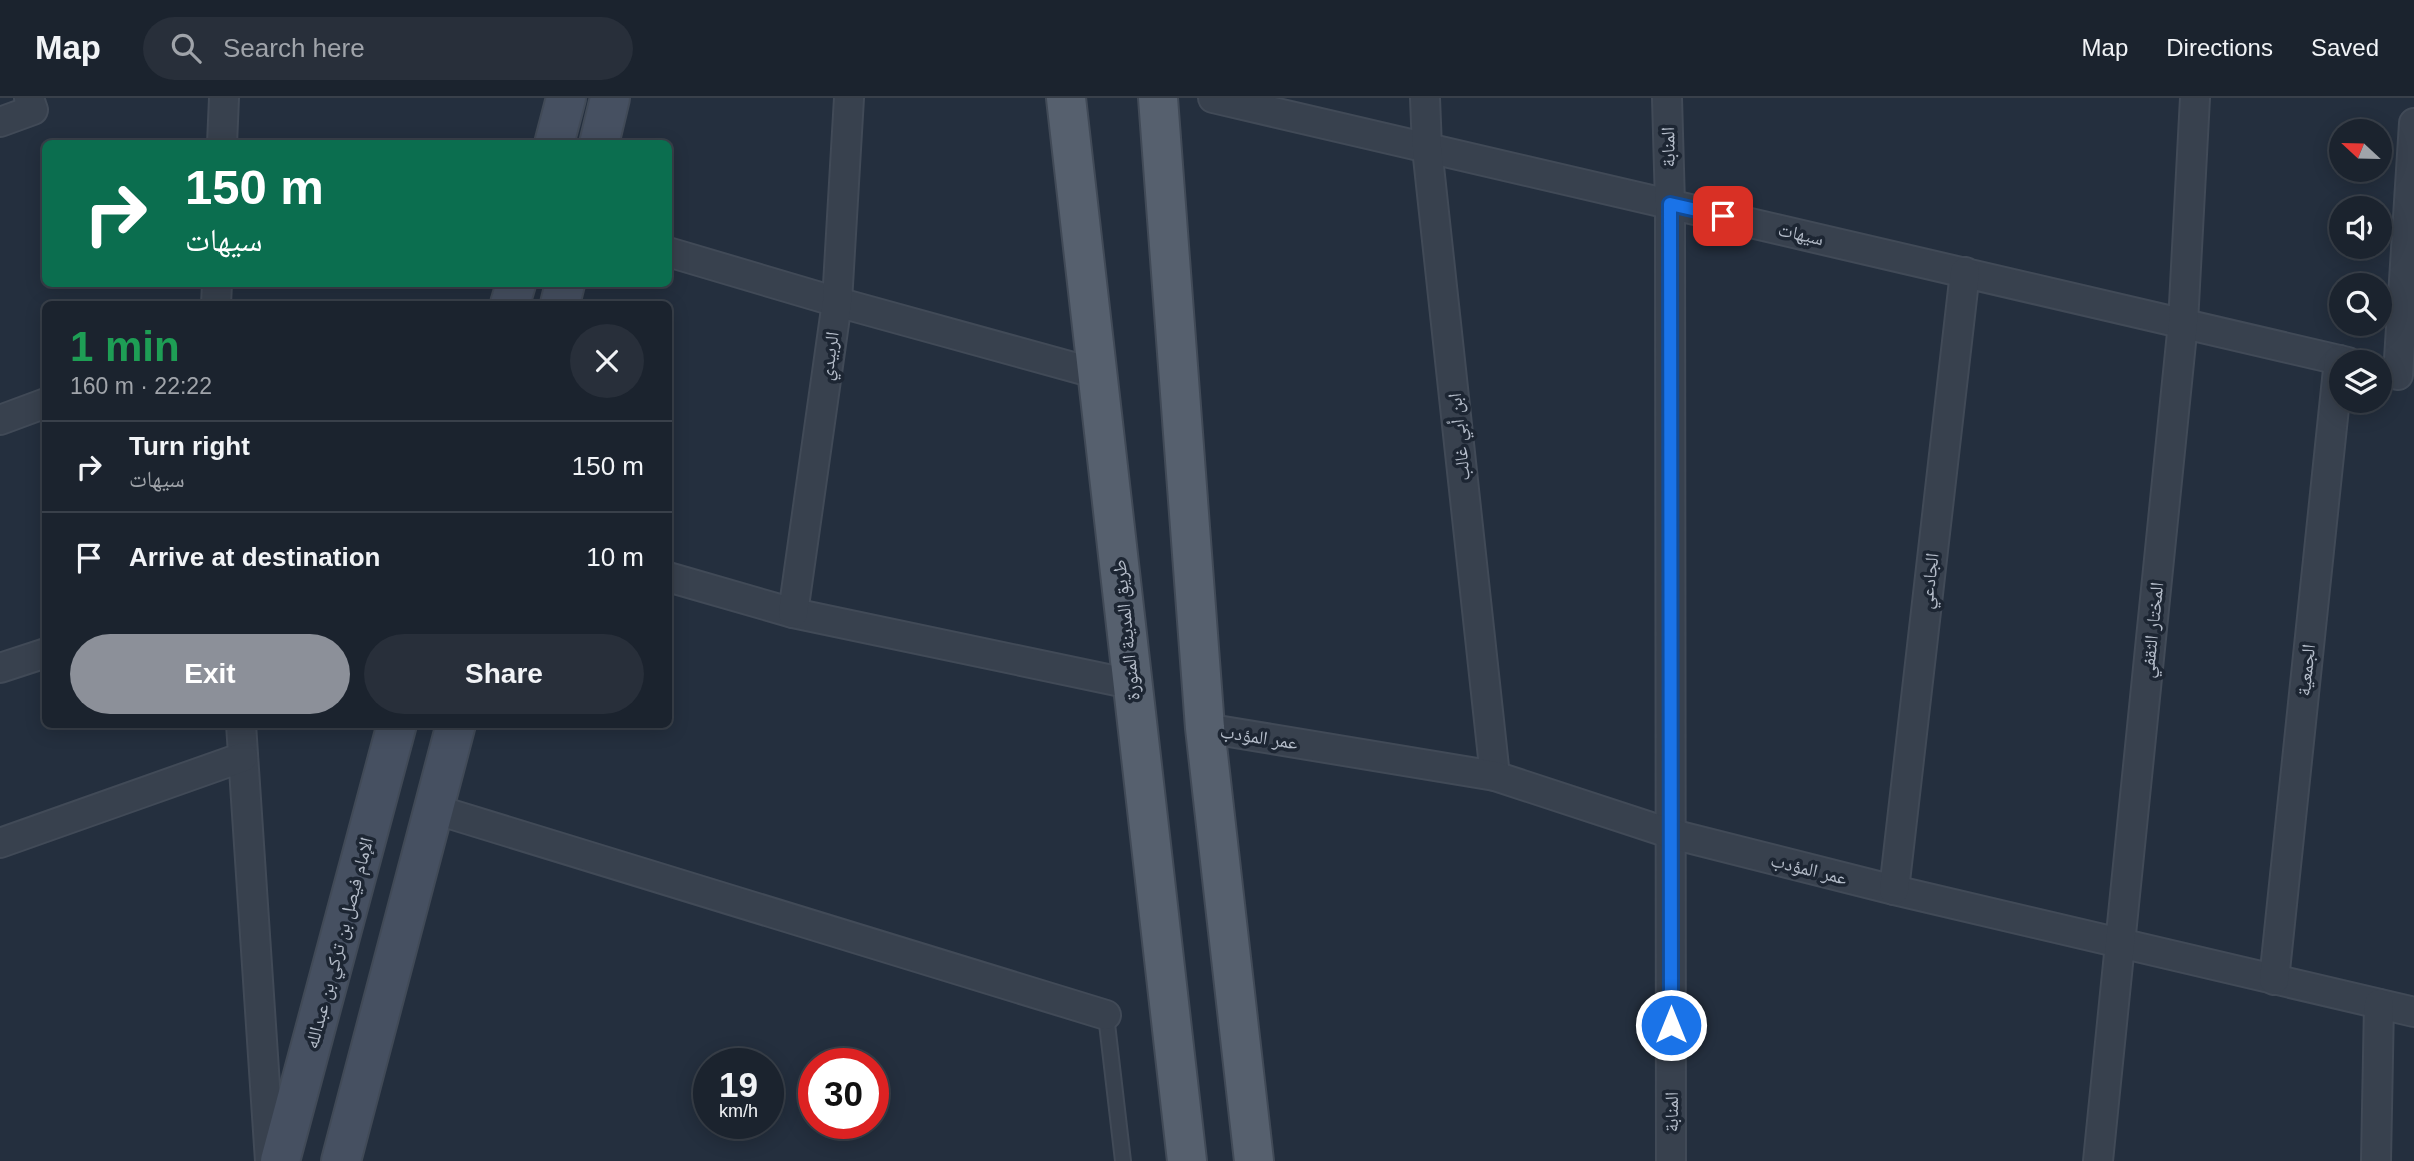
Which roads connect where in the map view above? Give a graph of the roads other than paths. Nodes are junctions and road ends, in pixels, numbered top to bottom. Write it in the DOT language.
graph roads {
  1 [pos="29,98"];
  2 [pos="224,98"];
  3 [pos="566,98"];
  4 [pos="610,98"];
  5 [pos="849,98"];
  6 [pos="1066,98"];
  7 [pos="1158,98"];
  8 [pos="1213,98"];
  9 [pos="1425,98"];
  10 [pos="1667,98"];
  11 [pos="2195,98"];
  12 [pos="0,122"];
  13 [pos="2414,123"];
  14 [pos="222,140"];
  15 [pos="555,140"];
  16 [pos="600,140"];
  17 [pos="1427,148"];
  18 [pos="1670,204"];
  19 [pos="672,253"];
  20 [pos="1965,272"];
  21 [pos="837,302"];
  22 [pos="2183,323"];
  23 [pos="2329,358"];
  24 [pos="1098,374"];
  25 [pos="2397,375"];
  26 [pos="42,404"];
  27 [pos="2337,413"];
  28 [pos="0,420"];
  29 [pos="672,578"];
  30 [pos="793,613"];
  31 [pos="42,654"];
  32 [pos="0,668"];
  33 [pos="1132,684"];
  34 [pos="241,728"];
  35 [pos="396,728"];
  36 [pos="455,728"];
  37 [pos="1205,728"];
  38 [pos="243,757"];
  39 [pos="1495,776"];
  40 [pos="434,809"];
  41 [pos="1672,834"];
  42 [pos="0,843"];
  43 [pos="1894,890"];
  44 [pos="2119,943"];
  45 [pos="2274,980"];
  46 [pos="2379,1004"];
  47 [pos="2414,1013"];
  48 [pos="1106,1016"];
  49 [pos="270,1161"];
  50 [pos="280,1161"];
  51 [pos="341,1161"];
  52 [pos="1123,1161"];
  53 [pos="1187,1161"];
  54 [pos="1254,1161"];
  55 [pos="1671,1161"];
  56 [pos="2098,1161"];
  57 [pos="2376,1161"];
  1 -- 12 [label="street"];
  2 -- 14 [label="street"];
  3 -- 15 [label="main road"];
  4 -- 16 [label="main road"];
  5 -- 21 [label="street, الربيدي"];
  6 -- 24 [label="main road, طريق المدينة المنورة"];
  7 -- 37 [label="main road"];
  8 -- 17 [label="street, سيهات"];
  9 -- 17 [label="street, ابن أبي غالب"];
  10 -- 18 [label="street, المنابة"];
  11 -- 22 [label="street, المختار الثقفي"];
  13 -- 25 [label="street"];
  17 -- 18 [label="street, سيهات"];
  17 -- 39 [label="street, ابن أبي غالب"];
  18 -- 20 [label="street, سيهات"];
  18 -- 41 [label="street, المنابة"];
  19 -- 21 [label="street"];
  20 -- 22 [label="street, سيهات"];
  20 -- 43 [label="street, الجادعي"];
  21 -- 24 [label="street"];
  21 -- 30 [label="street, الربيدي"];
  22 -- 23 [label="street, سيهات"];
  22 -- 44 [label="street, المختار الثقفي"];
  24 -- 33 [label="main road, طريق المدينة المنورة"];
  26 -- 28 [label="street"];
  27 -- 45 [label="street, الجمعية"];
  29 -- 30 [label="street"];
  30 -- 33 [label="street"];
  31 -- 32 [label="street"];
  33 -- 53 [label="main road, طريق المدينة المنورة"];
  34 -- 38 [label="street"];
  35 -- 50 [label="main road, الإمام فيصل بن تركي بن عبدالله"];
  36 -- 40 [label="main road"];
  37 -- 39 [label="street, عمر المؤدب"];
  37 -- 54 [label="main road"];
  38 -- 42 [label="street"];
  38 -- 49 [label="street"];
  39 -- 41 [label="street, عمر المؤدب"];
  40 -- 48 [label="street"];
  40 -- 51 [label="main road"];
  41 -- 43 [label="street, عمر المؤدب"];
  41 -- 55 [label="street, المنابة"];
  43 -- 44 [label="street, عمر المؤدب"];
  44 -- 45 [label="street, عمر المؤدب"];
  44 -- 56 [label="street, المختار الثقفي"];
  45 -- 46 [label="street, عمر المؤدب"];
  46 -- 47 [label="street, عمر المؤدب"];
  46 -- 57 [label="street"];
  48 -- 52 [label="lane"];
}
